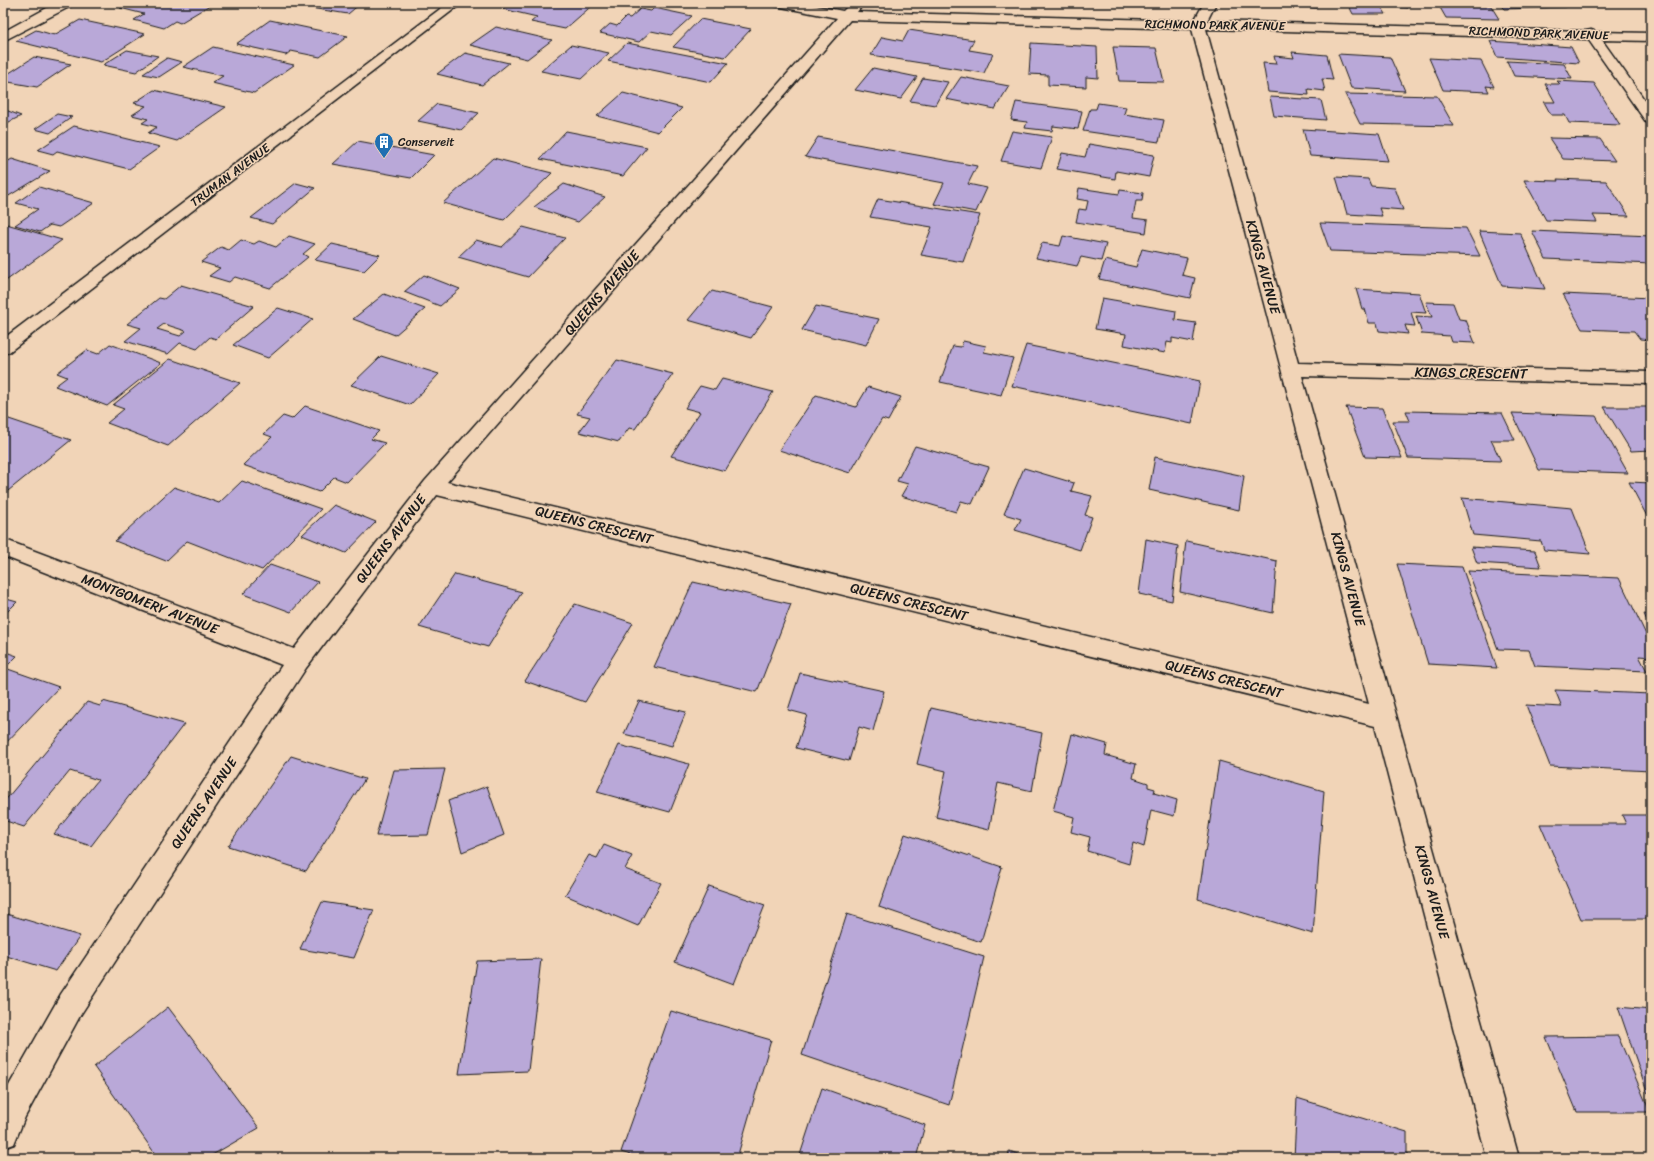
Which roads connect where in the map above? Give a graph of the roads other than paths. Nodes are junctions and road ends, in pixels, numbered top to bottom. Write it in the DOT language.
graph roads {
  1 [pos="66,3"];
  2 [pos="456,3"];
  3 [pos="780,3"];
  4 [pos="1210,3"];
  5 [pos="852,9"];
  6 [pos="1198,25"];
  7 [pos="1591,34"];
  8 [pos="3,37"];
  9 [pos="1651,37"];
  10 [pos="1651,119"];
  11 [pos="3,348"];
  12 [pos="1290,369"];
  13 [pos="1651,378"];
  14 [pos="432,486"];
  15 [pos="3,547"];
  16 [pos="298,661"];
  17 [pos="1386,718"];
  18 [pos="3,1133"];
  19 [pos="1503,1158"];
  1 -- 8 [label="street"];
  2 -- 11 [label="street, TRUMAN AVENUE"];
  3 -- 5 [label="street, RICHMOND PARK AVENUE"];
  4 -- 6 [label="street"];
  5 -- 6 [label="street, RICHMOND PARK AVENUE"];
  5 -- 14 [label="street, QUEENS AVENUE"];
  6 -- 7 [label="street, RICHMOND PARK AVENUE"];
  6 -- 12 [label="street, KINGS AVENUE"];
  7 -- 9 [label="street, RICHMOND PARK AVENUE"];
  7 -- 10 [label="street"];
  12 -- 13 [label="street, KINGS CRESCENT"];
  12 -- 17 [label="street, KINGS AVENUE"];
  14 -- 16 [label="street, QUEENS AVENUE"];
  14 -- 17 [label="street, QUEENS CRESCENT"];
  15 -- 16 [label="street, MONTGOMERY AVENUE"];
  16 -- 18 [label="street, QUEENS AVENUE"];
  17 -- 19 [label="street, KINGS AVENUE"];
}
